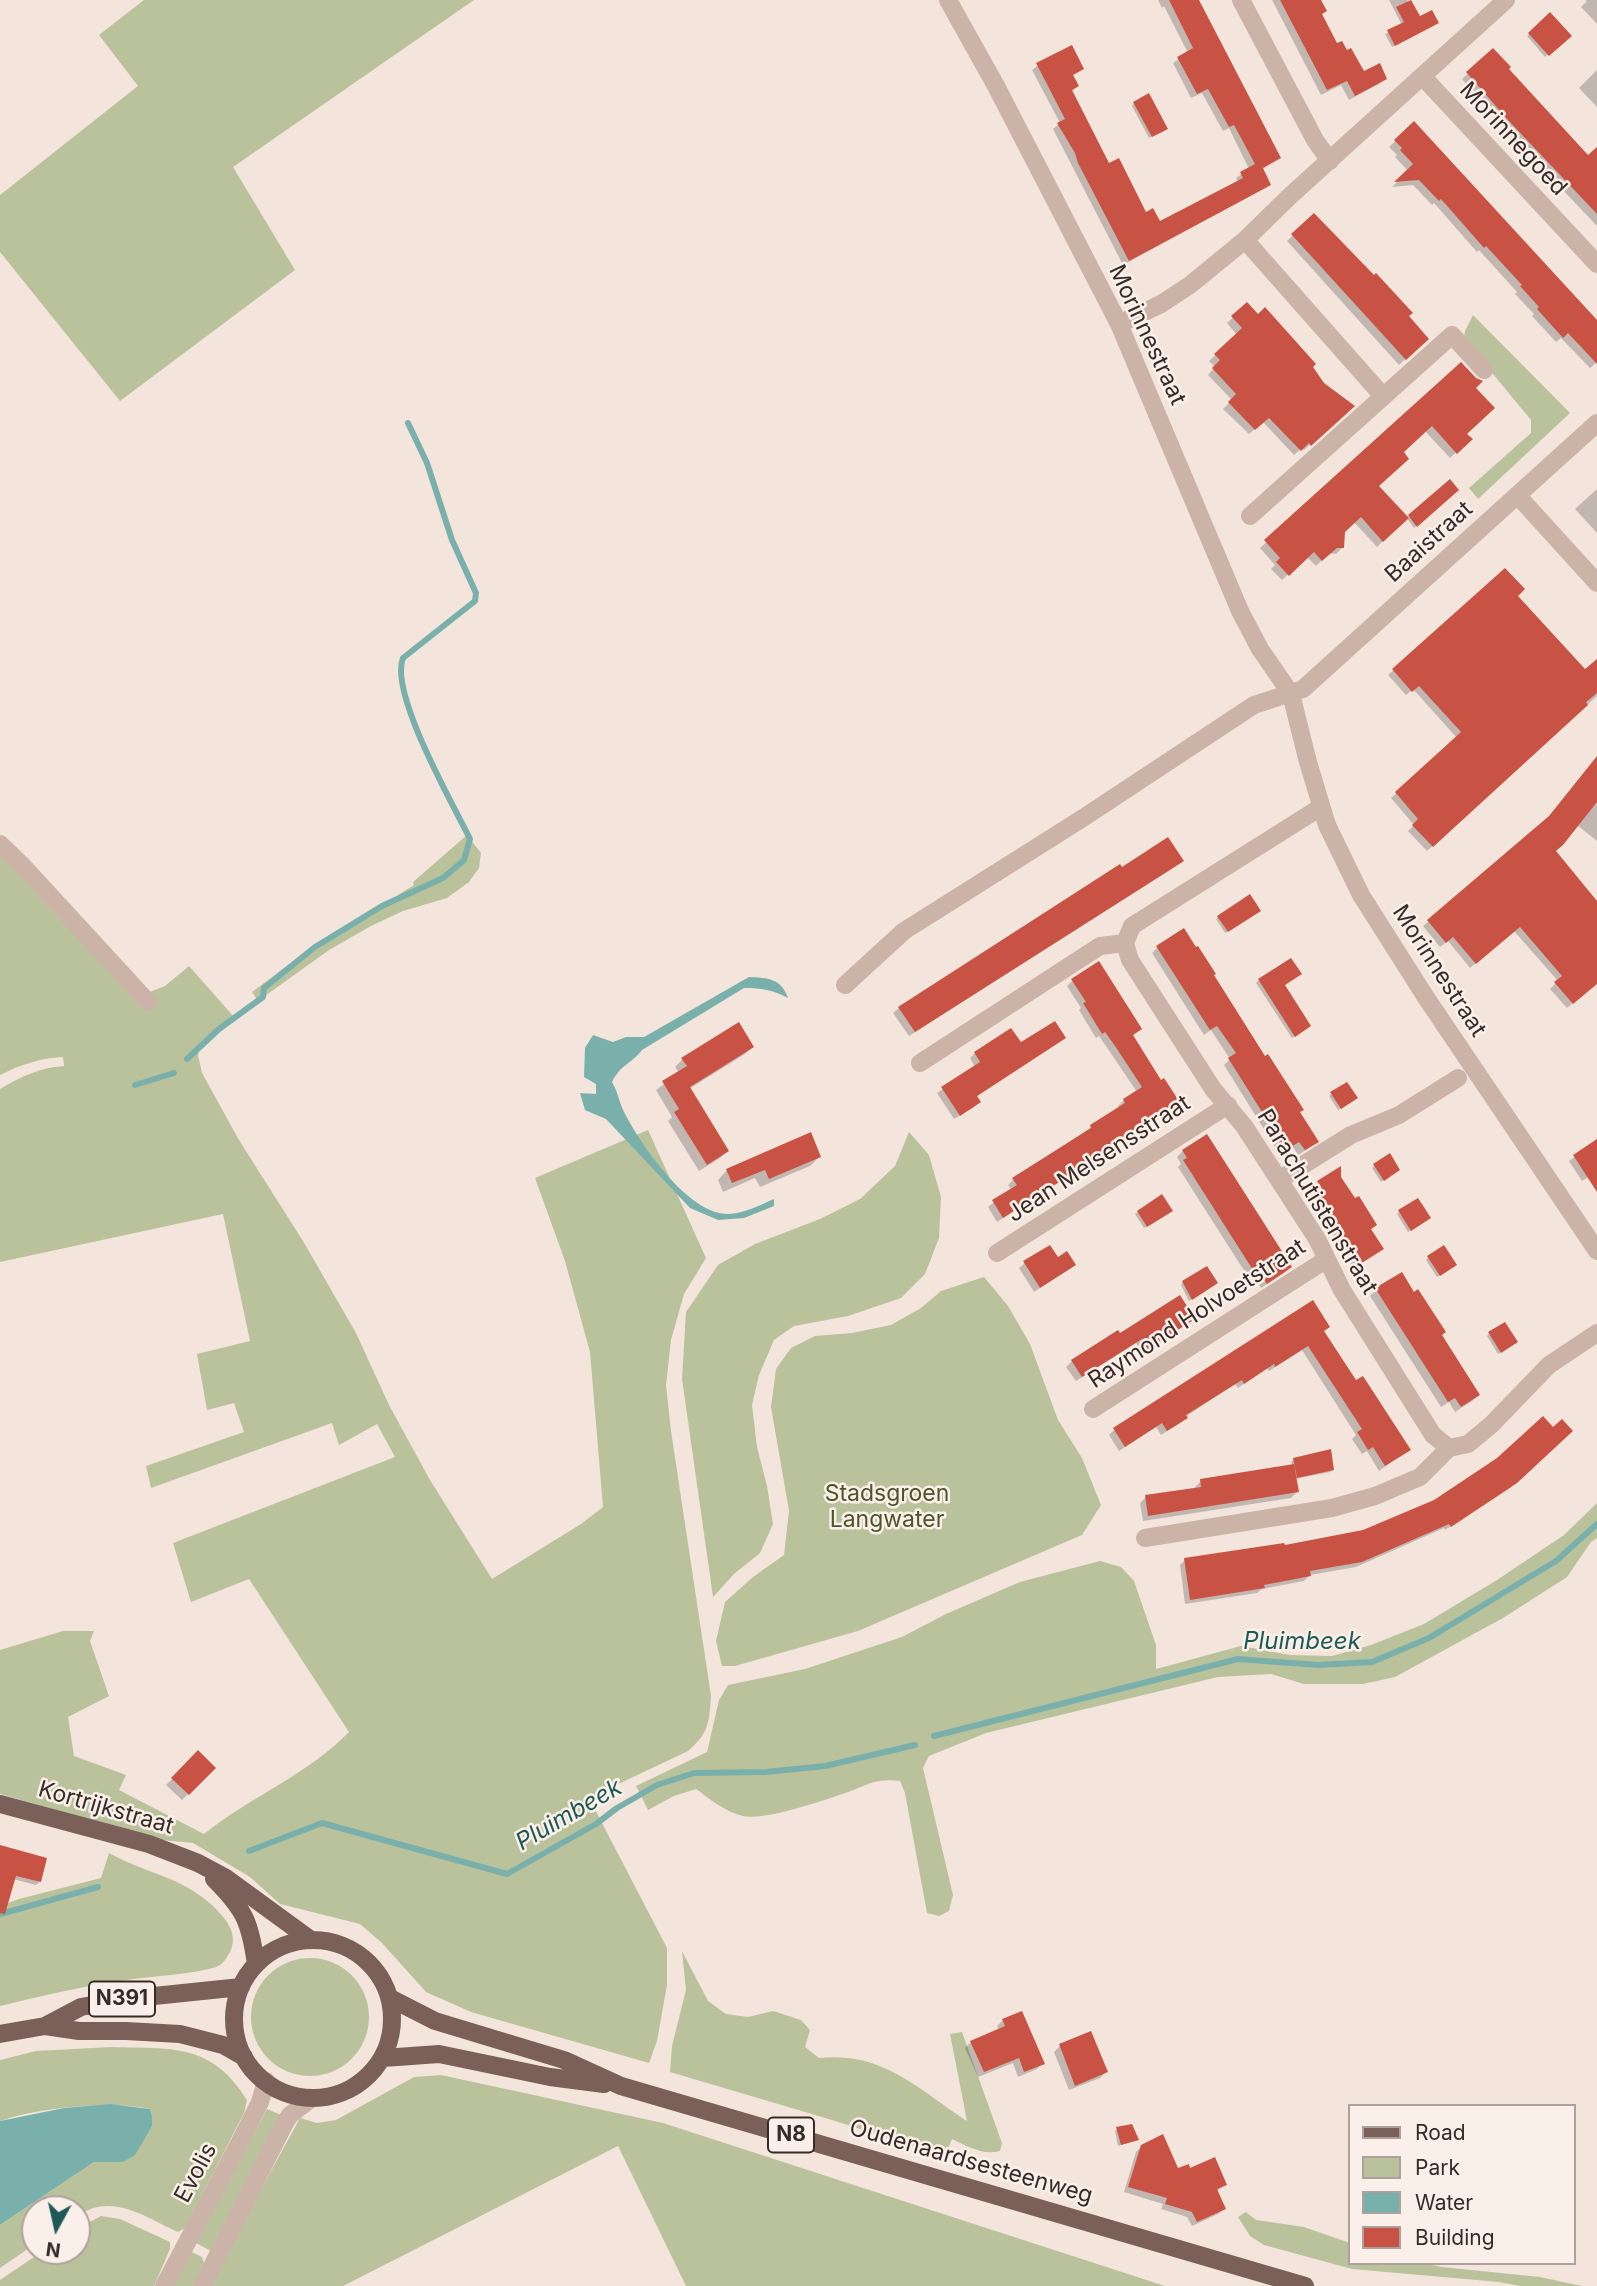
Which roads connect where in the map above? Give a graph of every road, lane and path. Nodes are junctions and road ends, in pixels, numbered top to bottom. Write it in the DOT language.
graph roads {
  1 [pos="948,0"];
  2 [pos="1241,0"];
  3 [pos="1506,0"];
  4 [pos="1423,77"];
  5 [pos="1330,160"];
  6 [pos="1245,240"];
  7 [pos="1597,264"];
  8 [pos="1119,324"];
  9 [pos="1483,370"];
  10 [pos="1382,395"];
  11 [pos="1597,423"];
  12 [pos="1517,495"];
  13 [pos="1250,516"];
  14 [pos="1597,583"];
  15 [pos="1291,694"];
  16 [pos="1321,807"];
  17 [pos="0,844"];
  18 [pos="1125,943"];
  19 [pos="845,985"];
  20 [pos="148,1002"];
  21 [pos="920,1063"];
  22 [pos="1458,1078"];
  23 [pos="1228,1105"];
  24 [pos="1279,1180"];
  25 [pos="1597,1251"];
  26 [pos="997,1253"];
  27 [pos="1326,1259"];
  28 [pos="1597,1333"];
  29 [pos="1093,1409"];
  30 [pos="1449,1448"];
  31 [pos="1145,1538"];
  32 [pos="0,1804"];
  33 [pos="198,1863"];
  34 [pos="311,1940"];
  35 [pos="256,1964"];
  36 [pos="241,1987"];
  37 [pos="390,1998"];
  38 [pos="45,2026"];
  39 [pos="0,2034"];
  40 [pos="244,2057"];
  41 [pos="383,2058"];
  42 [pos="266,2081"];
  43 [pos="621,2086"];
  44 [pos="312,2098"];
  45 [pos="164,2286"];
  46 [pos="202,2286"];
  47 [pos="1305,2286"];
  1 -- 8 [label="street, Morinnestraat"];
  2 -- 5 [label="street"];
  3 -- 4 [label="street"];
  4 -- 5 [label="street"];
  4 -- 7 [label="street, Morinnegoed"];
  5 -- 6 [label="street"];
  6 -- 8 [label="street"];
  6 -- 10 [label="street"];
  8 -- 15 [label="street, Morinnestraat"];
  9 -- 10 [label="street"];
  10 -- 13 [label="street"];
  11 -- 12 [label="street, Baaistraat"];
  12 -- 14 [label="street"];
  12 -- 15 [label="street, Baaistraat"];
  15 -- 16 [label="street, Morinnestraat"];
  15 -- 19 [label="street"];
  16 -- 18 [label="street"];
  16 -- 25 [label="street, Morinnestraat"];
  17 -- 20 [label="street"];
  18 -- 21 [label="street"];
  18 -- 23 [label="street, Parachutistenstraat"];
  22 -- 24 [label="street"];
  23 -- 24 [label="street, Parachutistenstraat"];
  23 -- 26 [label="street, Jean Melsensstraat"];
  24 -- 27 [label="street, Parachutistenstraat"];
  27 -- 29 [label="street, Raymond Holvoetstraat"];
  27 -- 30 [label="street, Parachutistenstraat"];
  28 -- 30 [label="street"];
  30 -- 31 [label="street"];
  32 -- 33 [label="main road, Kortrijkstraat"];
  33 -- 34 [label="main road, Kortrijkstraat"];
  33 -- 35 [label="main road, Kortrijkstraat"];
  34 -- 35 [label="main road"];
  34 -- 37 [label="main road"];
  35 -- 36 [label="main road"];
  36 -- 38 [label="main road, N391"];
  36 -- 40 [label="main road"];
  37 -- 41 [label="main road"];
  37 -- 43 [label="main road, Oudenaardsesteenweg / N8"];
  38 -- 39 [label="main road, N391"];
  38 -- 40 [label="main road, N391"];
  40 -- 42 [label="main road"];
  41 -- 43 [label="main road, Oudenaardsesteenweg / N8"];
  41 -- 44 [label="main road"];
  42 -- 44 [label="main road"];
  42 -- 45 [label="street, Evolis"];
  43 -- 47 [label="main road, Oudenaardsesteenweg / N8"];
  44 -- 46 [label="street"];
}
